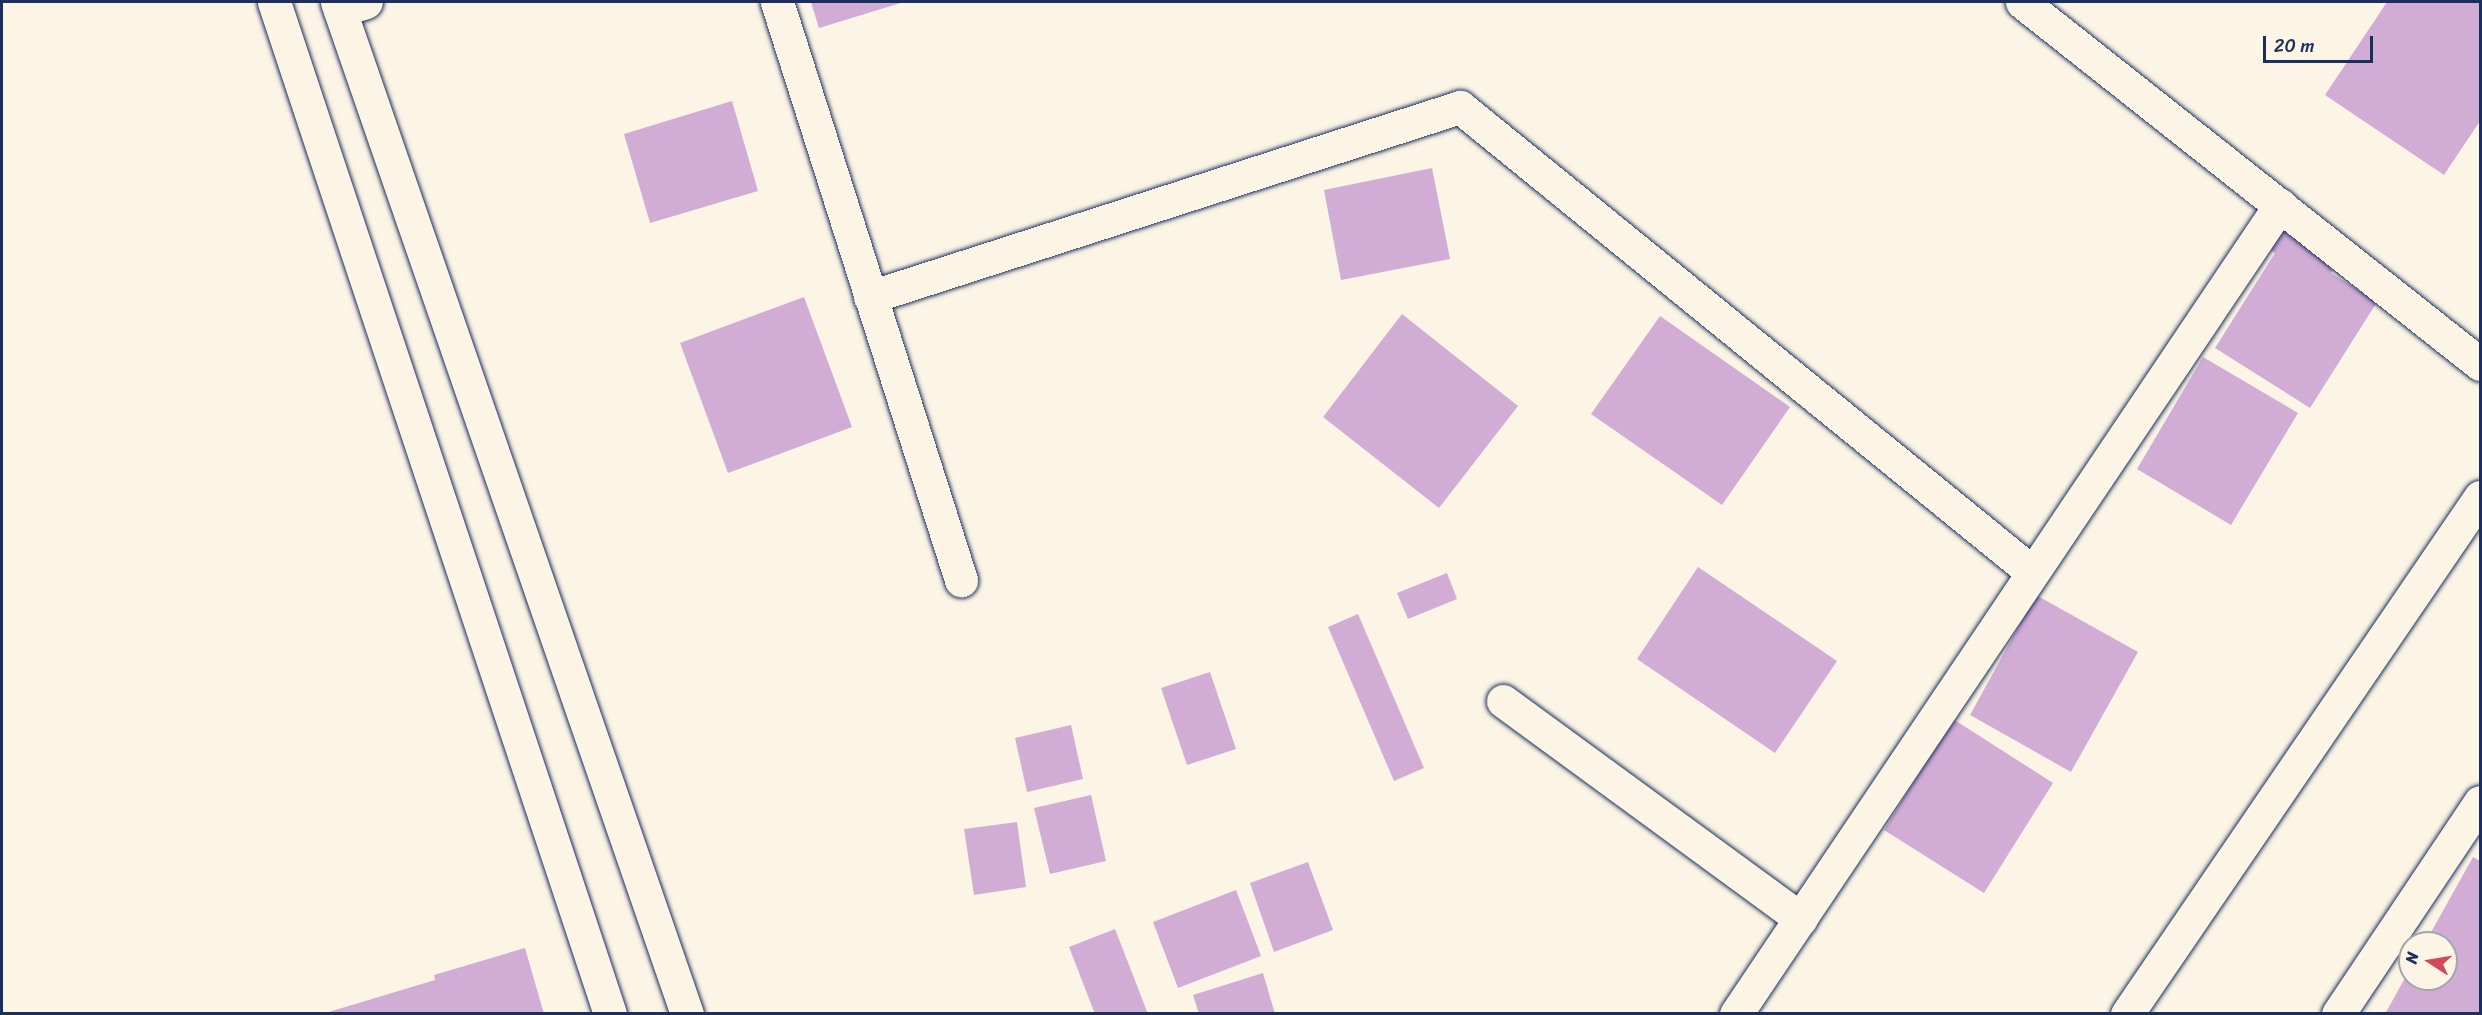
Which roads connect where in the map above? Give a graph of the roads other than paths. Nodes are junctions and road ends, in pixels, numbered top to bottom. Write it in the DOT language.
graph roads {
  1 [pos="274,2"];
  2 [pos="777,2"];
  3 [pos="2022,2"];
  4 [pos="347,4"];
  5 [pos="2280,205"];
  6 [pos="870,297"];
  7 [pos="2481,364"];
  8 [pos="2481,497"];
  9 [pos="2032,572"];
  10 [pos="962,580"];
  11 [pos="1503,700"];
  12 [pos="2481,802"];
  13 [pos="1801,919"];
  14 [pos="609,1014"];
  15 [pos="687,1014"];
  16 [pos="1736,1014"];
  17 [pos="2127,1014"];
  18 [pos="2337,1014"];
  1 -- 14 [label="street"];
  2 -- 6 [label="street"];
  3 -- 5 [label="street"];
  4 -- 15 [label="street"];
  5 -- 7 [label="street"];
  5 -- 9 [label="street"];
  6 -- 9 [label="street"];
  6 -- 10 [label="street"];
  8 -- 17 [label="street"];
  9 -- 13 [label="street"];
  11 -- 13 [label="street"];
  12 -- 18 [label="street"];
  13 -- 16 [label="street"];
}
